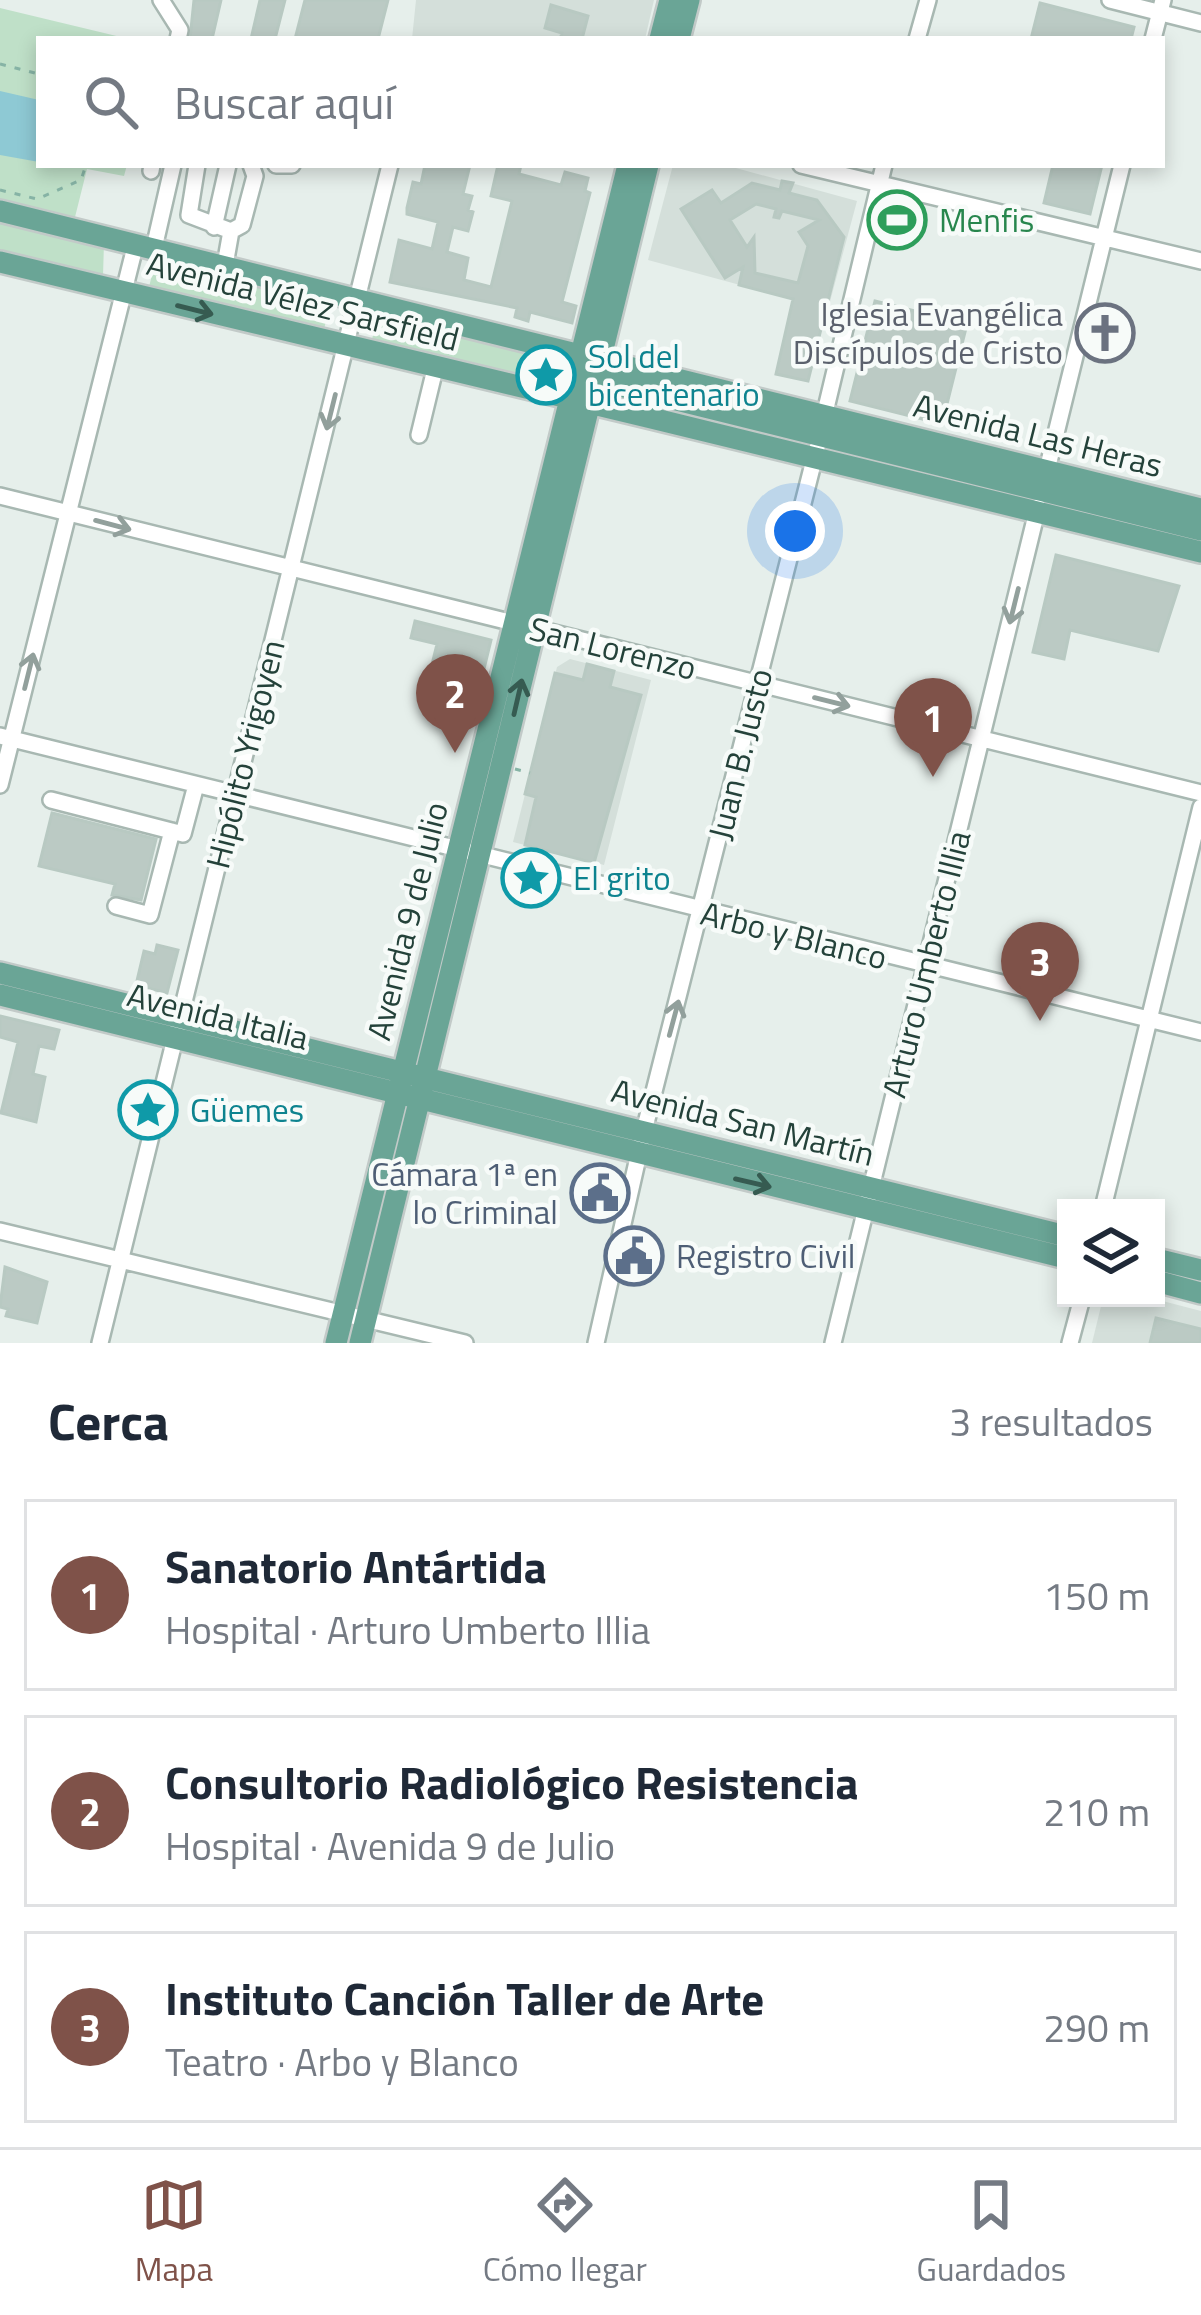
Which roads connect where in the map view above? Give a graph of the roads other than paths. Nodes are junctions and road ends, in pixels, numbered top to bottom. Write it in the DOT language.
graph roads {
  1 [pos="161,0"];
  2 [pos="670,0"];
  3 [pos="689,0"];
  4 [pos="928,0"];
  5 [pos="1109,0"];
  6 [pos="1161,6"];
  7 [pos="1201,23"];
  8 [pos="177,36"];
  9 [pos="661,36"];
  10 [pos="681,36"];
  11 [pos="918,36"];
  12 [pos="1154,36"];
  13 [pos="172,168"];
  14 [pos="197,168"];
  15 [pos="228,168"];
  16 [pos="252,168"];
  17 [pos="389,168"];
  18 [pos="627,168"];
  19 [pos="648,168"];
  20 [pos="812,168"];
  21 [pos="883,168"];
  22 [pos="1121,168"];
  23 [pos="879,186"];
  24 [pos="0,211"];
  25 [pos="223,229"];
  26 [pos="1105,238"];
  27 [pos="145,246"];
  28 [pos="1201,261"];
  29 [pos="0,262"];
  30 [pos="225,265"];
  31 [pos="123,291"];
  32 [pos="357,298"];
  33 [pos="346,348"];
  34 [pos="435,369"];
  35 [pos="588,378"];
  36 [pos="419,435"];
  37 [pos="820,435"];
  38 [pos="1041,492"];
  39 [pos="0,496"];
  40 [pos="1201,509"];
  41 [pos="68,513"];
  42 [pos="1201,530"];
  43 [pos="1201,552"];
  44 [pos="290,572"];
  45 [pos="524,626"];
  46 [pos="757,683"];
  47 [pos="981,737"];
  48 [pos="6,738"];
  49 [pos="0,785"];
  50 [pos="196,785"];
  51 [pos="1201,793"];
  52 [pos="235,794"];
  53 [pos="51,800"];
  54 [pos="1201,807"];
  55 [pos="172,831"];
  56 [pos="470,849"];
  57 [pos="116,907"];
  58 [pos="703,910"];
  59 [pos="924,968"];
  60 [pos="0,973"];
  61 [pos="0,995"];
  62 [pos="1149,1019"];
  63 [pos="178,1028"];
  64 [pos="1201,1032"];
  65 [pos="415,1074"];
  66 [pos="408,1099"];
  67 [pos="644,1131"];
  68 [pos="639,1156"];
  69 [pos="868,1198"];
  70 [pos="1105,1199"];
  71 [pos="0,1231"];
  72 [pos="1057,1234"];
  73 [pos="1057,1255"];
  74 [pos="120,1259"];
  75 [pos="1165,1260"];
  76 [pos="1201,1270"];
  77 [pos="1165,1284"];
  78 [pos="1201,1293"];
  79 [pos="1080,1307"];
  80 [pos="355,1316"];
  81 [pos="100,1343"];
  82 [pos="336,1343"];
  83 [pos="360,1343"];
  84 [pos="465,1343"];
  85 [pos="596,1343"];
  86 [pos="832,1343"];
  87 [pos="1070,1343"];
  1 -- 8 [label="street"];
  2 -- 9 [label="main road"];
  3 -- 10 [label="main road"];
  4 -- 11 [label="street"];
  5 -- 6 [label="street"];
  6 -- 7 [label="street"];
  6 -- 12 [label="street"];
  13 -- 27 [label="street"];
  14 -- 25 [label="street"];
  15 -- 25 [label="street"];
  16 -- 25 [label="street"];
  17 -- 32 [label="street, Hipólito Yrigoyen"];
  18 -- 35 [label="main road, Avenida 9 de Julio"];
  19 -- 35 [label="main road, Avenida 9 de Julio"];
  20 -- 23 [label="street"];
  21 -- 23 [label="street, Juan B. Justo"];
  22 -- 26 [label="street, Arturo Umberto Illia"];
  23 -- 26 [label="street"];
  23 -- 37 [label="street, Juan B. Justo"];
  24 -- 27 [label="main road, Avenida Vélez Sarsfield"];
  25 -- 30 [label="street"];
  26 -- 28 [label="street"];
  26 -- 38 [label="street, Arturo Umberto Illia"];
  27 -- 30 [label="main road, Avenida Vélez Sarsfield"];
  27 -- 31 [label="street"];
  29 -- 31 [label="main road, Avenida Vélez Sarsfield"];
  30 -- 32 [label="main road, Avenida Vélez Sarsfield"];
  31 -- 33 [label="main road, Avenida Vélez Sarsfield, one-way"];
  31 -- 41 [label="street"];
  32 -- 33 [label="street, Hipólito Yrigoyen"];
  32 -- 35 [label="main road, Avenida Vélez Sarsfield"];
  33 -- 34 [label="main road, Avenida Vélez Sarsfield"];
  33 -- 44 [label="street, Hipólito Yrigoyen, one-way"];
  34 -- 35 [label="main road, Avenida Vélez Sarsfield"];
  34 -- 36 [label="street"];
  35 -- 37 [label="main road, Avenida Las Heras"];
  35 -- 37 [label="main road, Avenida Las Heras"];
  35 -- 45 [label="main road, Avenida 9 de Julio"];
  37 -- 38 [label="main road, Avenida Las Heras"];
  37 -- 46 [label="street, Juan B. Justo"];
  38 -- 40 [label="main road, Avenida Las Heras"];
  38 -- 42 [label="main road, Avenida Las Heras"];
  38 -- 43 [label="main road, Avenida Las Heras"];
  38 -- 47 [label="street, Arturo Umberto Illia, one-way"];
  39 -- 41 [label="street, San Lorenzo"];
  41 -- 44 [label="street, San Lorenzo, one-way"];
  48 -- 41 [label="street, one-way"];
  44 -- 45 [label="street, San Lorenzo"];
  44 -- 52 [label="street, Hipólito Yrigoyen"];
  45 -- 46 [label="street, San Lorenzo"];
  45 -- 56 [label="main road, Avenida 9 de Julio"];
  46 -- 47 [label="street, San Lorenzo, one-way"];
  46 -- 58 [label="street, Juan B. Justo"];
  47 -- 51 [label="street, San Lorenzo"];
  47 -- 59 [label="street, Arturo Umberto Illia"];
  48 -- 49 [label="street"];
  48 -- 50 [label="street, Arbo y Blanco"];
  50 -- 52 [label="street, Arbo y Blanco"];
  50 -- 55 [label="street"];
  52 -- 56 [label="street, Arbo y Blanco"];
  52 -- 63 [label="street, Hipólito Yrigoyen"];
  53 -- 55 [label="street"];
  54 -- 62 [label="street"];
  55 -- 57 [label="street"];
  56 -- 58 [label="street, Arbo y Blanco"];
  56 -- 65 [label="main road, Avenida 9 de Julio"];
  58 -- 59 [label="street, Arbo y Blanco"];
  67 -- 58 [label="street, Juan B. Justo, one-way"];
  59 -- 62 [label="street, Arbo y Blanco"];
  59 -- 69 [label="street, Arturo Umberto Illia"];
  60 -- 63 [label="main road, Avenida Italia"];
  61 -- 63 [label="main road, Avenida Italia"];
  62 -- 64 [label="street, Arbo y Blanco"];
  62 -- 70 [label="street"];
  63 -- 65 [label="main road, Avenida Italia"];
  63 -- 66 [label="main road, Avenida Italia"];
  63 -- 74 [label="street, Hipólito Yrigoyen"];
  65 -- 66 [label="main road, Avenida 9 de Julio"];
  65 -- 67 [label="main road, Avenida San Martín"];
  66 -- 68 [label="main road, Avenida San Martín"];
  66 -- 80 [label="main road, Avenida 9 de Julio"];
  67 -- 68 [label="street, Juan B. Justo"];
  67 -- 69 [label="main road, Avenida San Martín"];
  68 -- 69 [label="main road, Avenida San Martín, one-way"];
  68 -- 85 [label="street, Juan B. Justo"];
  69 -- 72 [label="main road, Avenida San Martín"];
  69 -- 73 [label="main road, Avenida San Martín"];
  69 -- 86 [label="street, Arturo Umberto Illia"];
  71 -- 74 [label="street"];
  74 -- 80 [label="street"];
  74 -- 81 [label="street, Hipólito Yrigoyen"];
  75 -- 76 [label="main road"];
  77 -- 78 [label="main road"];
  79 -- 87 [label="street"];
  80 -- 82 [label="main road, Avenida 9 de Julio"];
  80 -- 83 [label="main road, Avenida 9 de Julio"];
  80 -- 84 [label="street"];
}
